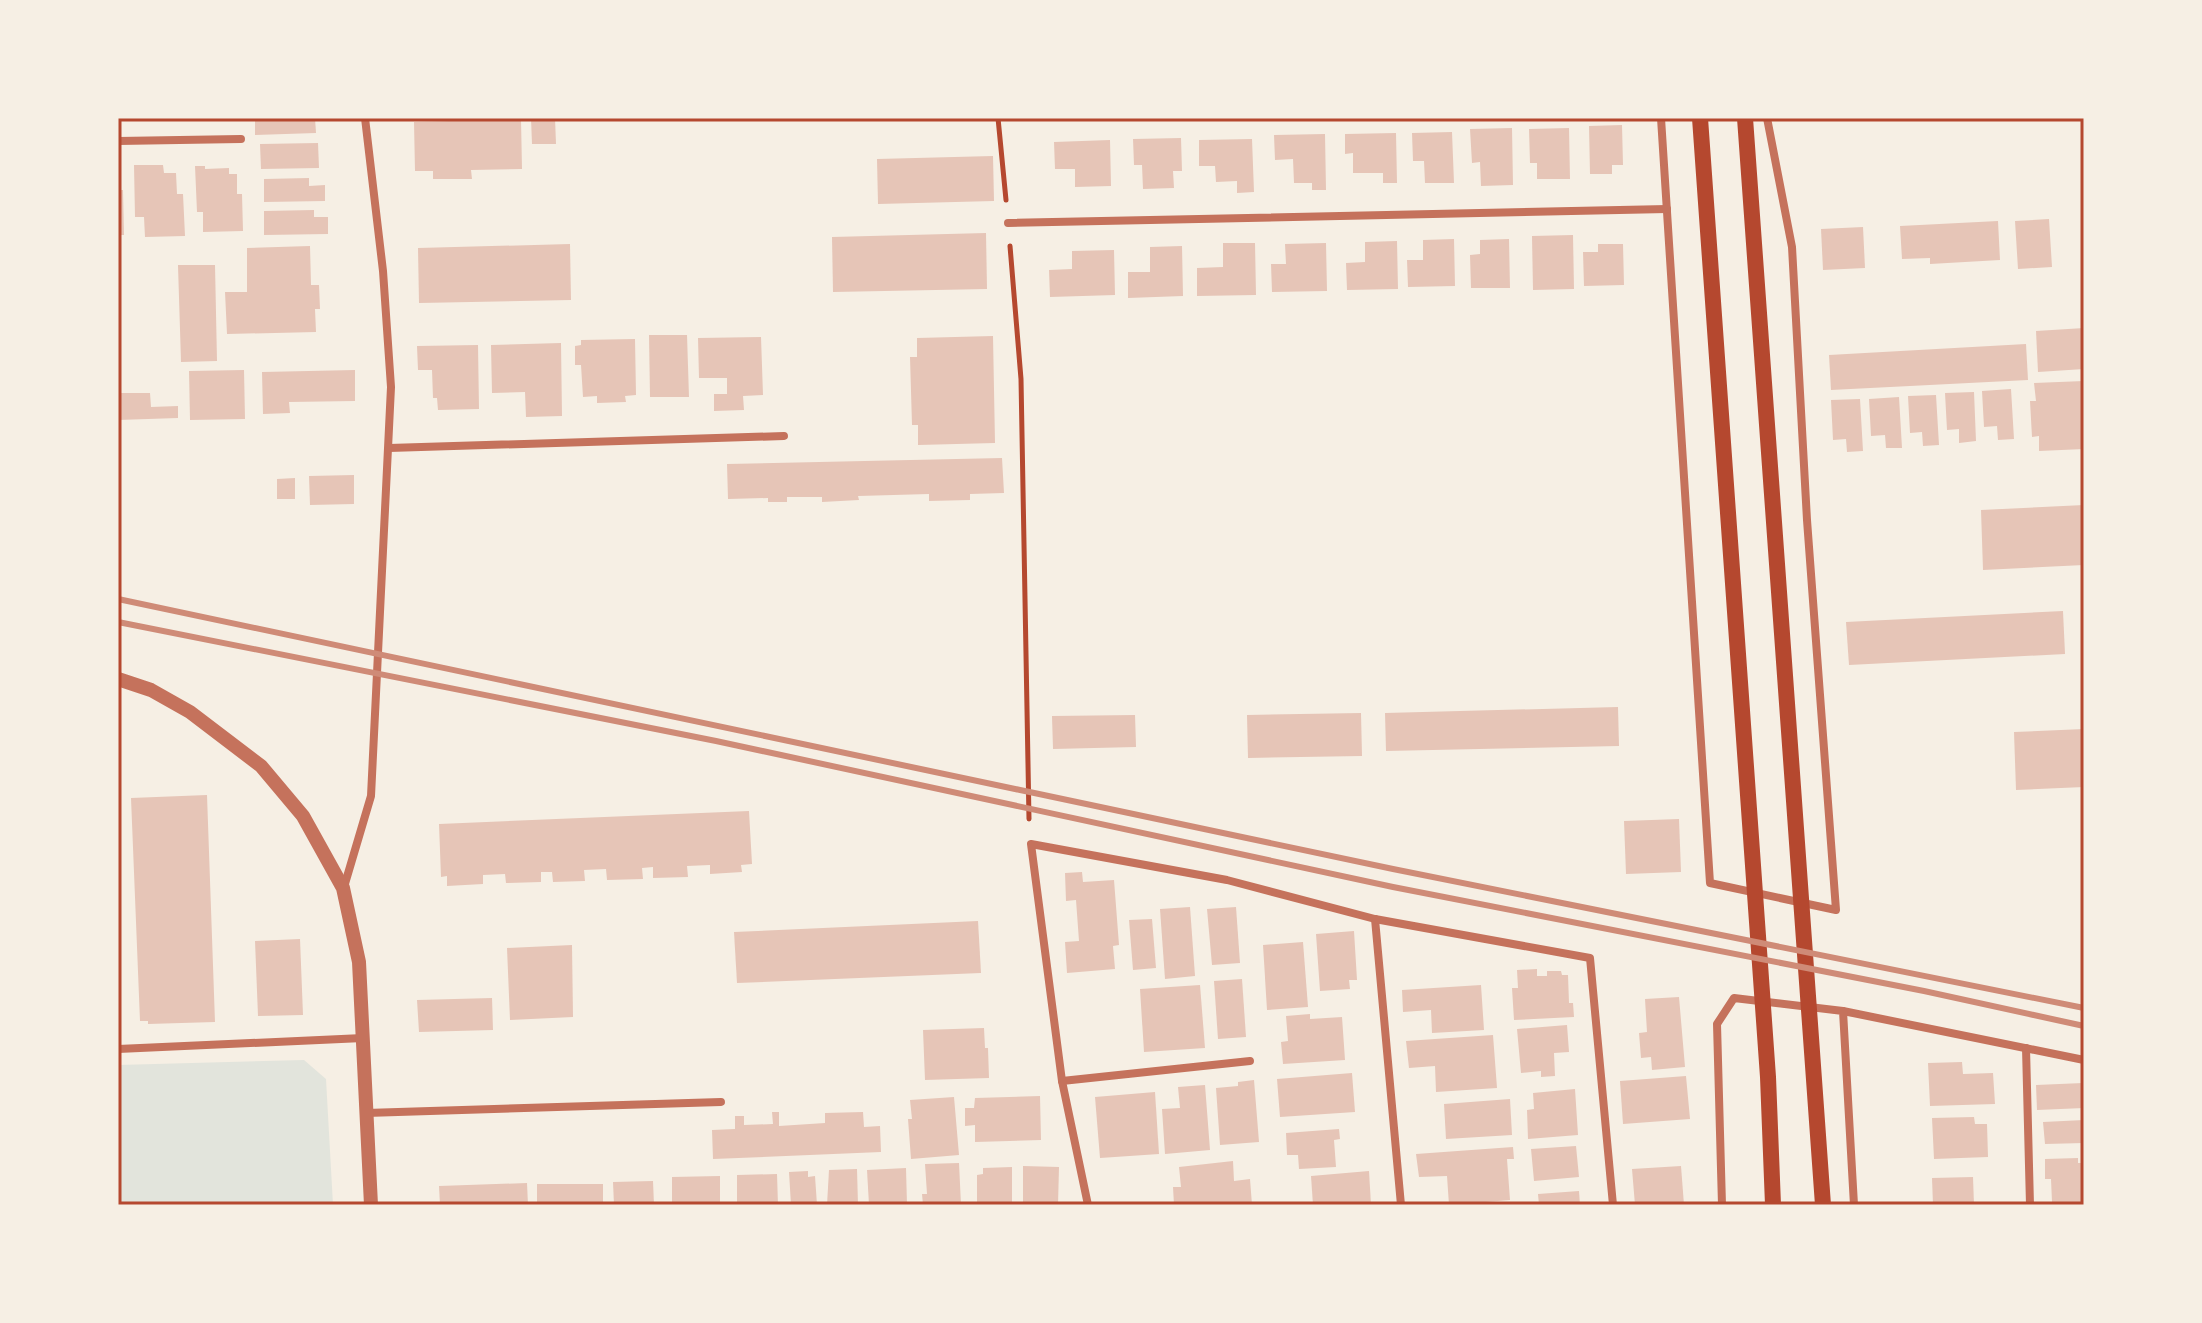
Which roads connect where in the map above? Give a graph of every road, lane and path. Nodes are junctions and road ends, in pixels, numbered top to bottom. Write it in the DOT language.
graph roads {
  1 [pos="365,118"];
  2 [pos="998,118"];
  3 [pos="1661,118"];
  4 [pos="1700,118"];
  5 [pos="1745,118"];
  6 [pos="1767,118"];
  7 [pos="241,139"];
  8 [pos="118,141"];
  9 [pos="1667,209"];
  10 [pos="1008,223"];
  11 [pos="784,436"];
  12 [pos="389,448"];
  13 [pos="118,679"];
  14 [pos="1031,844"];
  15 [pos="343,888"];
  16 [pos="1375,919"];
  17 [pos="1843,1011"];
  18 [pos="363,1038"];
  19 [pos="2026,1048"];
  20 [pos="118,1049"];
  21 [pos="2084,1060"];
  22 [pos="1250,1061"];
  23 [pos="1062,1081"];
  24 [pos="721,1102"];
  25 [pos="365,1113"];
  26 [pos="371,1205"];
  27 [pos="1088,1205"];
  28 [pos="1401,1205"];
  29 [pos="1613,1205"];
  30 [pos="1722,1205"];
  31 [pos="1773,1205"];
  32 [pos="1823,1205"];
  33 [pos="1854,1205"];
  34 [pos="2030,1205"];
  1 -- 12 [label="street"];
  2 -- 10 [label="path"];
  3 -- 9 [label="street"];
  4 -- 31 [label="main road"];
  5 -- 32 [label="main road"];
  6 -- 9 [label="street"];
  7 -- 8 [label="street"];
  9 -- 10 [label="street"];
  10 -- 14 [label="path"];
  11 -- 12 [label="street"];
  12 -- 15 [label="street"];
  13 -- 15 [label="street"];
  14 -- 16 [label="street"];
  14 -- 23 [label="street"];
  15 -- 18 [label="street"];
  16 -- 28 [label="street"];
  16 -- 29 [label="street"];
  17 -- 19 [label="street"];
  17 -- 30 [label="street"];
  17 -- 33 [label="street"];
  18 -- 20 [label="street"];
  18 -- 25 [label="street"];
  19 -- 21 [label="street"];
  19 -- 34 [label="street"];
  22 -- 23 [label="street"];
  23 -- 27 [label="street"];
  24 -- 25 [label="street"];
  25 -- 26 [label="street"];
}
